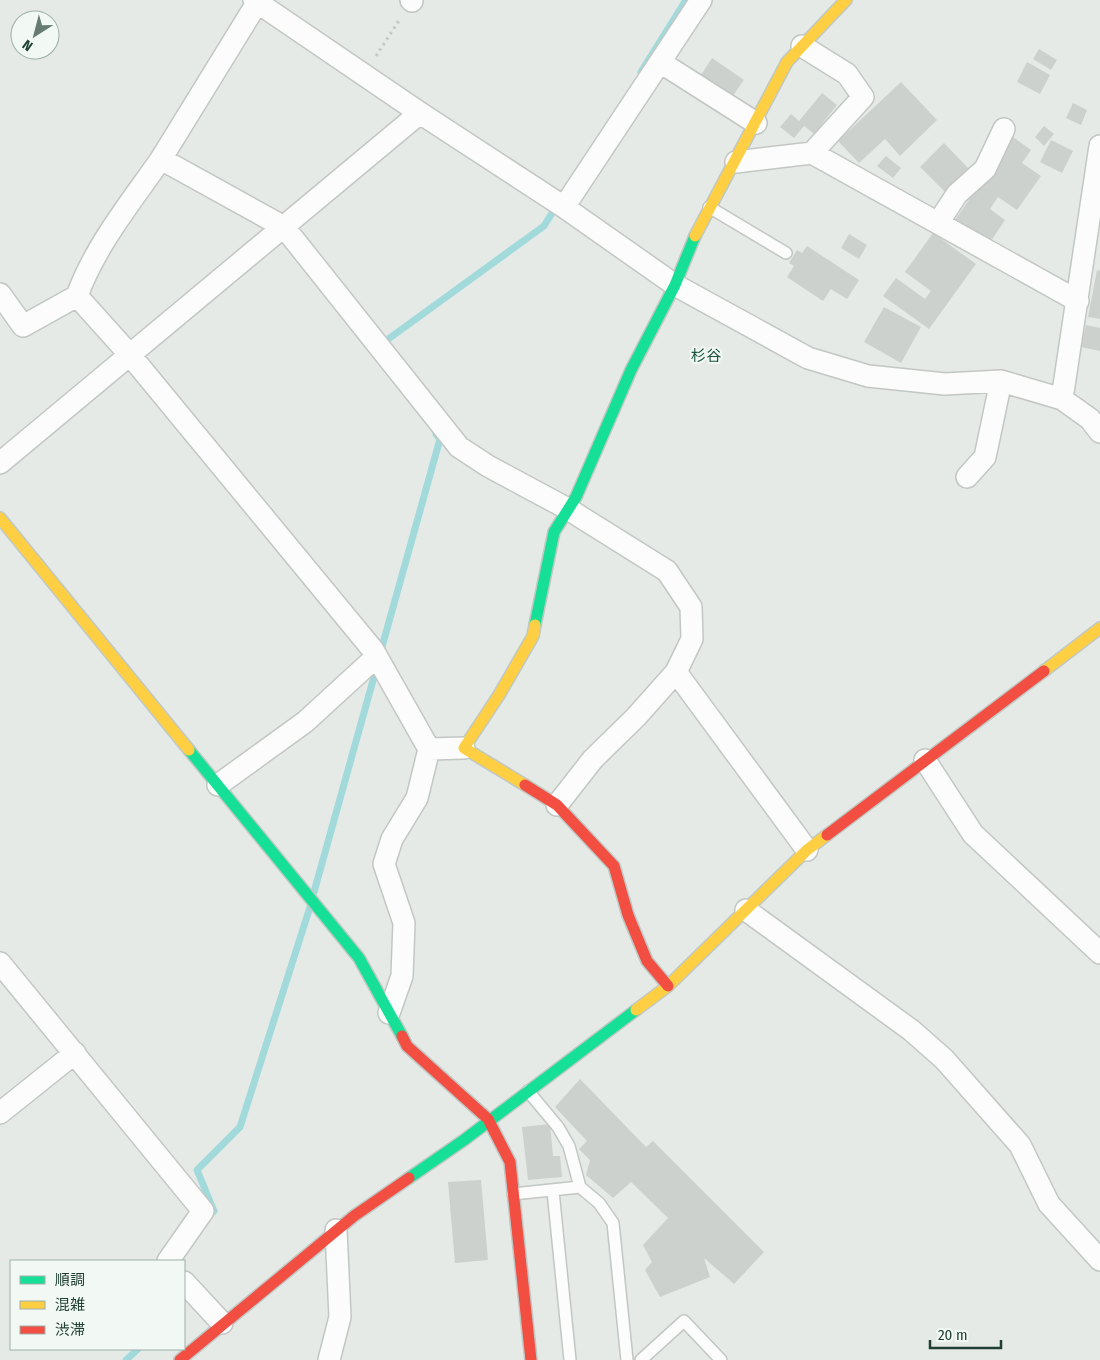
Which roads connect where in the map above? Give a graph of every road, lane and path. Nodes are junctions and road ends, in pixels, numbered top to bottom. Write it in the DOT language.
graph roads {
  1 [pos="412,0"];
  2 [pos="701,0"];
  3 [pos="846,0"];
  4 [pos="256,1"];
  5 [pos="802,46"];
  6 [pos="660,62"];
  7 [pos="365,74"];
  8 [pos="420,113"];
  9 [pos="756,123"];
  10 [pos="1004,129"];
  11 [pos="1100,146"];
  12 [pos="812,152"];
  13 [pos="161,159"];
  14 [pos="736,162"];
  15 [pos="564,207"];
  16 [pos="709,207"];
  17 [pos="938,223"];
  18 [pos="284,227"];
  19 [pos="786,253"];
  20 [pos="675,285"];
  21 [pos="0,294"];
  22 [pos="77,296"];
  23 [pos="1078,301"];
  24 [pos="130,355"];
  25 [pos="1001,381"];
  26 [pos="1062,399"];
  27 [pos="1100,432"];
  28 [pos="0,463"];
  29 [pos="967,477"];
  30 [pos="568,509"];
  31 [pos="0,518"];
  32 [pos="1100,628"];
  33 [pos="376,657"];
  34 [pos="676,672"];
  35 [pos="464,748"];
  36 [pos="429,749"];
  37 [pos="925,760"];
  38 [pos="218,785"];
  39 [pos="558,805"];
  40 [pos="807,850"];
  41 [pos="746,910"];
  42 [pos="1100,953"];
  43 [pos="0,963"];
  44 [pos="668,986"];
  45 [pos="389,1013"];
  46 [pos="75,1053"];
  47 [pos="528,1091"];
  48 [pos="0,1113"];
  49 [pos="488,1119"];
  50 [pos="580,1187"];
  51 [pos="552,1191"];
  52 [pos="513,1194"];
  53 [pos="336,1230"];
  54 [pos="169,1260"];
  55 [pos="1100,1260"];
  56 [pos="185,1283"];
  57 [pos="222,1323"];
  58 [pos="644,1359"];
  59 [pos="180,1360"];
  60 [pos="329,1360"];
  61 [pos="531,1360"];
  62 [pos="570,1360"];
  63 [pos="627,1360"];
  64 [pos="721,1360"];
  1 -- 7 [label="path"];
  2 -- 6 [label="street"];
  3 -- 5 [label="street"];
  4 -- 7 [label="street"];
  4 -- 13 [label="street"];
  5 -- 9 [label="street"];
  5 -- 12 [label="street"];
  6 -- 9 [label="street"];
  6 -- 15 [label="street"];
  7 -- 8 [label="street"];
  8 -- 15 [label="street"];
  8 -- 18 [label="street"];
  9 -- 14 [label="street"];
  10 -- 17 [label="street"];
  11 -- 23 [label="street"];
  12 -- 14 [label="street"];
  12 -- 17 [label="street"];
  13 -- 18 [label="street"];
  13 -- 22 [label="street"];
  14 -- 16 [label="street"];
  15 -- 20 [label="street"];
  16 -- 19 [label="lane"];
  16 -- 20 [label="street"];
  17 -- 23 [label="street"];
  18 -- 24 [label="street"];
  18 -- 30 [label="street"];
  20 -- 25 [label="street"];
  20 -- 30 [label="street"];
  21 -- 22 [label="street"];
  22 -- 24 [label="street"];
  23 -- 26 [label="street"];
  24 -- 28 [label="street"];
  24 -- 33 [label="street"];
  25 -- 26 [label="street"];
  25 -- 29 [label="street"];
  26 -- 27 [label="street"];
  30 -- 34 [label="street"];
  30 -- 35 [label="street"];
  31 -- 38 [label="street"];
  32 -- 37 [label="street"];
  33 -- 36 [label="street"];
  33 -- 38 [label="street"];
  34 -- 39 [label="street"];
  34 -- 40 [label="street"];
  35 -- 36 [label="street"];
  35 -- 39 [label="street"];
  36 -- 45 [label="street"];
  37 -- 40 [label="street"];
  37 -- 42 [label="street"];
  38 -- 45 [label="street"];
  39 -- 44 [label="street"];
  40 -- 41 [label="street"];
  41 -- 44 [label="street"];
  41 -- 55 [label="street"];
  43 -- 46 [label="street"];
  44 -- 47 [label="street"];
  45 -- 49 [label="street"];
  46 -- 48 [label="street"];
  46 -- 54 [label="street"];
  47 -- 49 [label="street"];
  47 -- 50 [label="lane"];
  49 -- 52 [label="street"];
  49 -- 53 [label="street"];
  50 -- 51 [label="lane"];
  50 -- 63 [label="lane"];
  51 -- 52 [label="lane"];
  51 -- 62 [label="lane"];
  52 -- 61 [label="street"];
  53 -- 57 [label="street"];
  53 -- 60 [label="street"];
  56 -- 57 [label="street"];
  57 -- 59 [label="street"];
  58 -- 64 [label="lane"];
}
